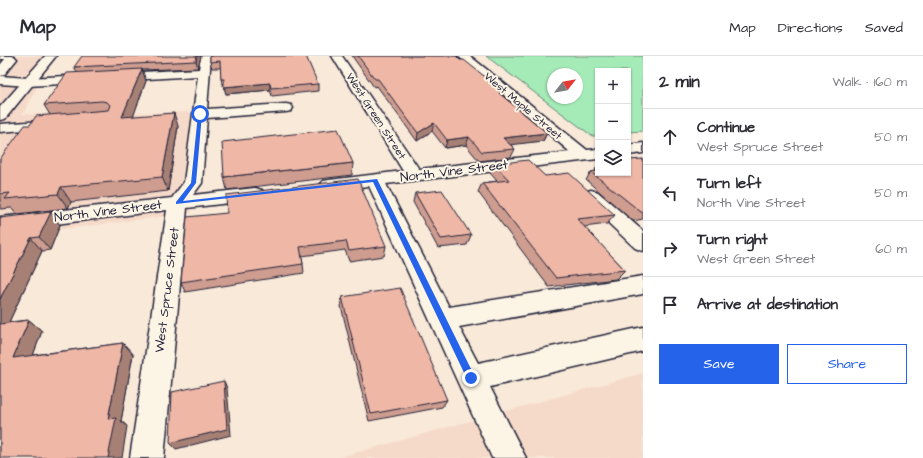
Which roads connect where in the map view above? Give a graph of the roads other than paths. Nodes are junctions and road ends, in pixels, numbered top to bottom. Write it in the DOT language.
graph roads {
  1 [pos="0,56"];
  2 [pos="51,56"];
  3 [pos="206,56"];
  4 [pos="338,56"];
  5 [pos="463,56"];
  6 [pos="0,72"];
  7 [pos="204,72"];
  8 [pos="0,80"];
  9 [pos="28,82"];
  10 [pos="286,108"];
  11 [pos="200,114"];
  12 [pos="0,116"];
  13 [pos="70,122"];
  14 [pos="0,128"];
  15 [pos="643,148"];
  16 [pos="631,150"];
  17 [pos="590,154"];
  18 [pos="550,159"];
  19 [pos="414,175"];
  20 [pos="375,180"];
  21 [pos="312,187"];
  22 [pos="273,192"];
  23 [pos="178,203"];
  24 [pos="0,224"];
  25 [pos="643,243"];
  26 [pos="643,285"];
  27 [pos="443,319"];
  28 [pos="643,339"];
  29 [pos="471,378"];
  30 [pos="506,457"];
  31 [pos="147,458"];
  1 -- 6 [label="main road"];
  2 -- 9 [label="main road"];
  3 -- 7 [label="main road, West Spruce Street"];
  4 -- 19 [label="main road, West Green Street"];
  5 -- 17 [label="main road, West Maple Street"];
  7 -- 9 [label="main road"];
  7 -- 11 [label="main road, West Spruce Street"];
  8 -- 9 [label="main road"];
  9 -- 12 [label="main road"];
  10 -- 11 [label="main road"];
  11 -- 23 [label="main road, West Spruce Street"];
  13 -- 14 [label="main road"];
  15 -- 16 [label="main road"];
  17 -- 18 [label="main road, North Vine Street"];
  18 -- 19 [label="main road, North Vine Street"];
  18 -- 25 [label="main road, West Maple Street"];
  19 -- 20 [label="main road, North Vine Street"];
  20 -- 21 [label="main road, North Vine Street"];
  20 -- 27 [label="main road"];
  22 -- 23 [label="main road, North Vine Street"];
  23 -- 24 [label="main road, North Vine Street"];
  23 -- 31 [label="main road, West Spruce Street"];
  26 -- 27 [label="main road"];
  27 -- 29 [label="main road"];
  28 -- 29 [label="main road"];
  29 -- 30 [label="main road"];
}
